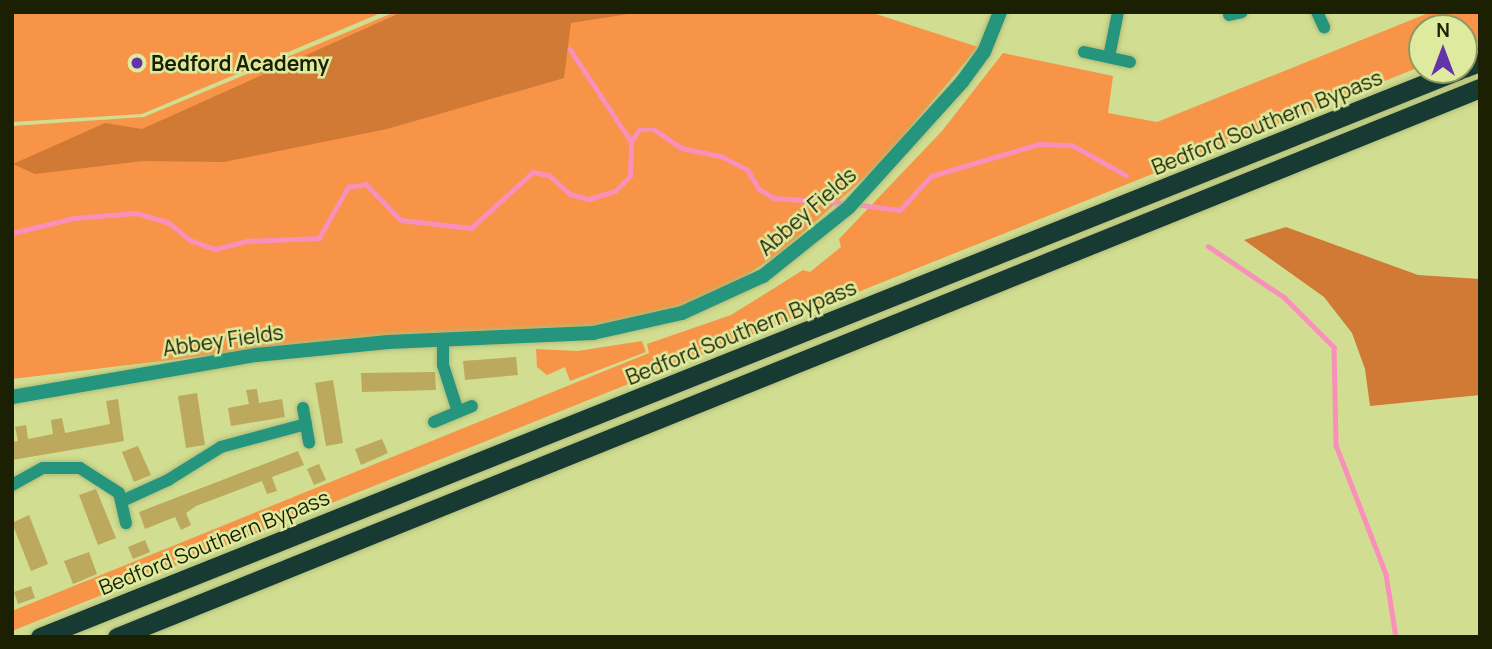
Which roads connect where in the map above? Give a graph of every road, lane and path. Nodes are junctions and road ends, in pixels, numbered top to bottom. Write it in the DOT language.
graph roads {
  1 [pos="1000,12"];
  2 [pos="1118,12"];
  3 [pos="1317,12"];
  4 [pos="1324,27"];
  5 [pos="1084,52"];
  6 [pos="1109,57"];
  7 [pos="1130,62"];
  8 [pos="1424,84"];
  9 [pos="1480,88"];
  10 [pos="443,341"];
  11 [pos="12,397"];
  12 [pos="472,405"];
  13 [pos="303,408"];
  14 [pos="457,412"];
  15 [pos="435,422"];
  16 [pos="306,424"];
  17 [pos="309,442"];
  18 [pos="12,485"];
  19 [pos="122,501"];
  20 [pos="126,523"];
  21 [pos="40,637"];
  22 [pos="117,637"];
  1 -- 10 [label="street, Abbey Fields"];
  2 -- 6 [label="street"];
  3 -- 4 [label="street"];
  5 -- 6 [label="street"];
  6 -- 7 [label="street"];
  8 -- 21 [label="highway, Bedford Southern Bypass"];
  9 -- 22 [label="highway"];
  10 -- 11 [label="street, Abbey Fields"];
  10 -- 14 [label="street"];
  12 -- 14 [label="street"];
  13 -- 16 [label="street"];
  14 -- 15 [label="street"];
  16 -- 17 [label="street"];
  16 -- 19 [label="street"];
  18 -- 19 [label="street"];
  19 -- 20 [label="street"];
}
